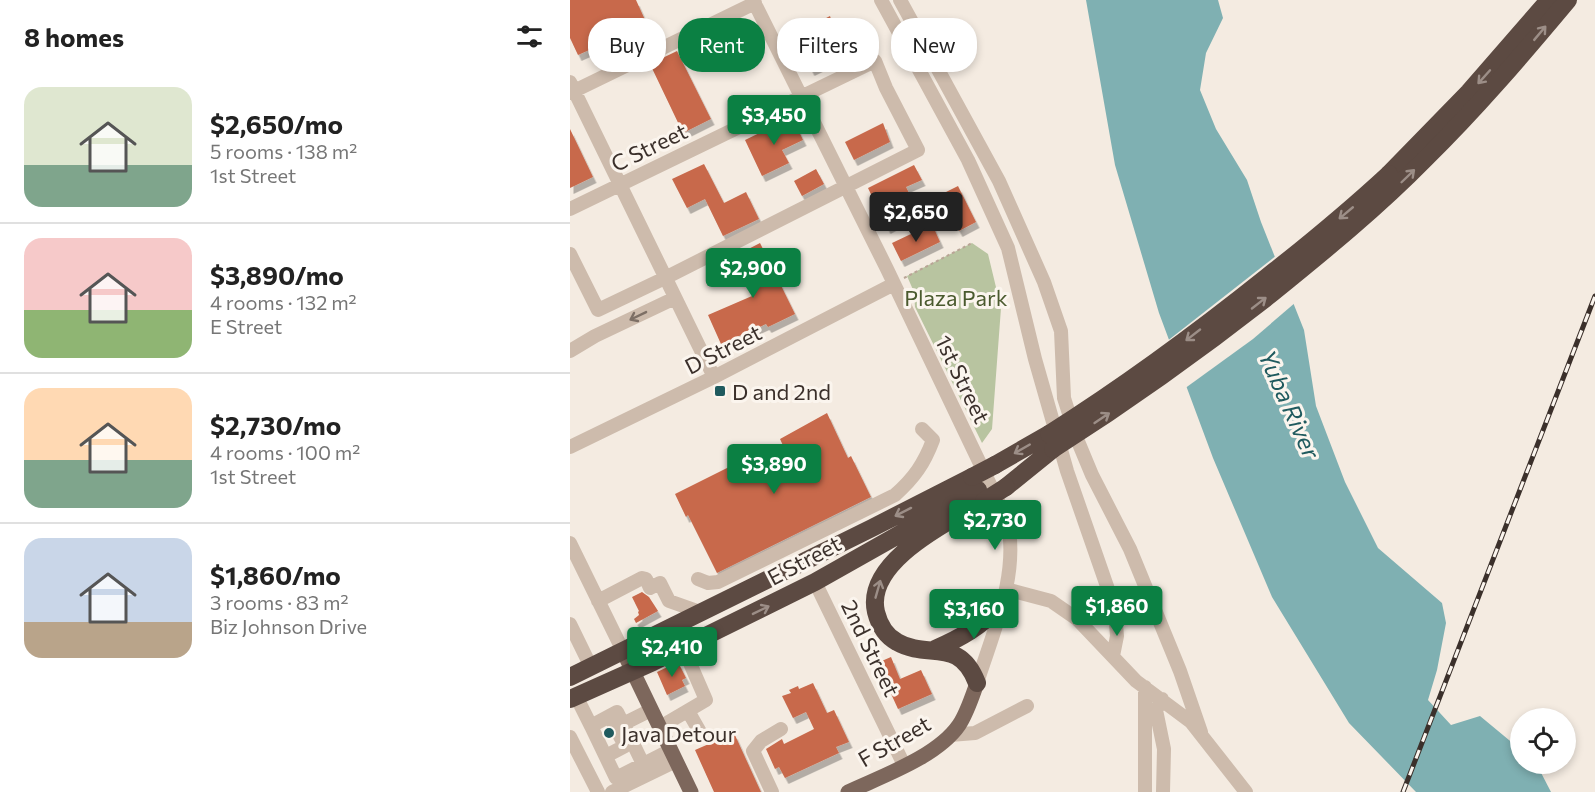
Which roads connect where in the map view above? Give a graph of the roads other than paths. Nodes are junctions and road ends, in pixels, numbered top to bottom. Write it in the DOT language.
graph roads {
  1 [pos="881,0"];
  2 [pos="900,0"];
  3 [pos="1548,0"];
  4 [pos="1568,0"];
  5 [pos="754,2"];
  6 [pos="572,88"];
  7 [pos="802,97"];
  8 [pos="620,184"];
  9 [pos="846,187"];
  10 [pos="570,209"];
  11 [pos="570,254"];
  12 [pos="665,278"];
  13 [pos="894,284"];
  14 [pos="675,298"];
  15 [pos="570,351"];
  16 [pos="714,377"];
  17 [pos="922,429"];
  18 [pos="1051,441"];
  19 [pos="570,447"];
  20 [pos="978,489"];
  21 [pos="570,543"];
  22 [pos="574,563"];
  23 [pos="698,579"];
  24 [pos="815,582"];
  25 [pos="1003,597"];
  26 [pos="598,601"];
  27 [pos="702,613"];
  28 [pos="570,624"];
  29 [pos="683,647"];
  30 [pos="935,649"];
  31 [pos="623,651"];
  32 [pos="1113,656"];
  33 [pos="591,667"];
  34 [pos="632,671"];
  35 [pos="570,677"];
  36 [pos="977,683"];
  37 [pos="1145,687"];
  38 [pos="573,697"];
  39 [pos="1162,699"];
  40 [pos="1027,706"];
  41 [pos="651,710"];
  42 [pos="688,711"];
  43 [pos="610,716"];
  44 [pos="623,724"];
  45 [pos="591,726"];
  46 [pos="660,727"];
  47 [pos="781,729"];
  48 [pos="700,732"];
  49 [pos="1201,732"];
  50 [pos="950,735"];
  51 [pos="570,737"];
  52 [pos="606,756"];
  53 [pos="673,756"];
  54 [pos="643,764"];
  55 [pos="904,765"];
  56 [pos="1227,767"];
  57 [pos="598,792"];
  58 [pos="612,792"];
  59 [pos="691,792"];
  60 [pos="772,792"];
  61 [pos="848,792"];
  62 [pos="1144,792"];
  63 [pos="1163,792"];
  64 [pos="1233,792"];
  65 [pos="1246,792"];
  1 -- 32 [label="street"];
  2 -- 49 [label="street"];
  3 -- 18 [label="highway, one-way, bridge"];
  18 -- 4 [label="highway, one-way, bridge"];
  5 -- 6 [label="street"];
  5 -- 7 [label="street, 1st Street"];
  6 -- 8 [label="street"];
  7 -- 8 [label="street, C Street"];
  7 -- 9 [label="street, 1st Street"];
  7 -- 9 [label="street, C Street"];
  8 -- 10 [label="street, C Street"];
  8 -- 12 [label="street"];
  9 -- 12 [label="street"];
  9 -- 13 [label="street, 1st Street"];
  11 -- 12 [label="street"];
  12 -- 14 [label="street"];
  13 -- 16 [label="street, D Street"];
  13 -- 25 [label="street, 1st Street"];
  14 -- 15 [label="street, one-way"];
  14 -- 16 [label="street"];
  16 -- 19 [label="street, D Street"];
  17 -- 23 [label="street"];
  18 -- 20 [label="highway, E Street"];
  20 -- 24 [label="highway, E Street"];
  20 -- 27 [label="highway, E Street, one-way"];
  30 -- 20 [label="highway, one-way"];
  21 -- 22 [label="street"];
  22 -- 26 [label="street"];
  29 -- 24 [label="highway, E Street, one-way"];
  24 -- 55 [label="street, 2nd Street"];
  25 -- 30 [label="highway"];
  25 -- 32 [label="street"];
  25 -- 36 [label="street, F Street"];
  26 -- 27 [label="street"];
  26 -- 31 [label="street"];
  27 -- 31 [label="highway, E Street"];
  28 -- 33 [label="street"];
  29 -- 34 [label="highway, E Street"];
  29 -- 42 [label="street"];
  30 -- 36 [label="highway"];
  31 -- 33 [label="highway, E Street"];
  31 -- 34 [label="main road"];
  32 -- 37 [label="street"];
  33 -- 35 [label="highway, E Street"];
  34 -- 38 [label="highway, E Street"];
  34 -- 41 [label="main road"];
  36 -- 50 [label="main road, F Street"];
  37 -- 39 [label="street"];
  37 -- 62 [label="street"];
  38 -- 45 [label="street"];
  39 -- 49 [label="street"];
  39 -- 63 [label="street"];
  40 -- 50 [label="street"];
  41 -- 44 [label="street"];
  41 -- 46 [label="main road"];
  42 -- 46 [label="street"];
  42 -- 48 [label="street"];
  43 -- 44 [label="street"];
  43 -- 45 [label="street"];
  43 -- 52 [label="street"];
  44 -- 54 [label="street"];
  45 -- 52 [label="street"];
  46 -- 53 [label="main road"];
  47 -- 60 [label="street"];
  49 -- 56 [label="street"];
  50 -- 55 [label="main road, F Street"];
  51 -- 57 [label="street"];
  52 -- 54 [label="street"];
  53 -- 54 [label="street"];
  53 -- 58 [label="street"];
  53 -- 59 [label="main road"];
  55 -- 61 [label="main road, F Street"];
  56 -- 64 [label="street"];
  56 -- 65 [label="street"];
}
